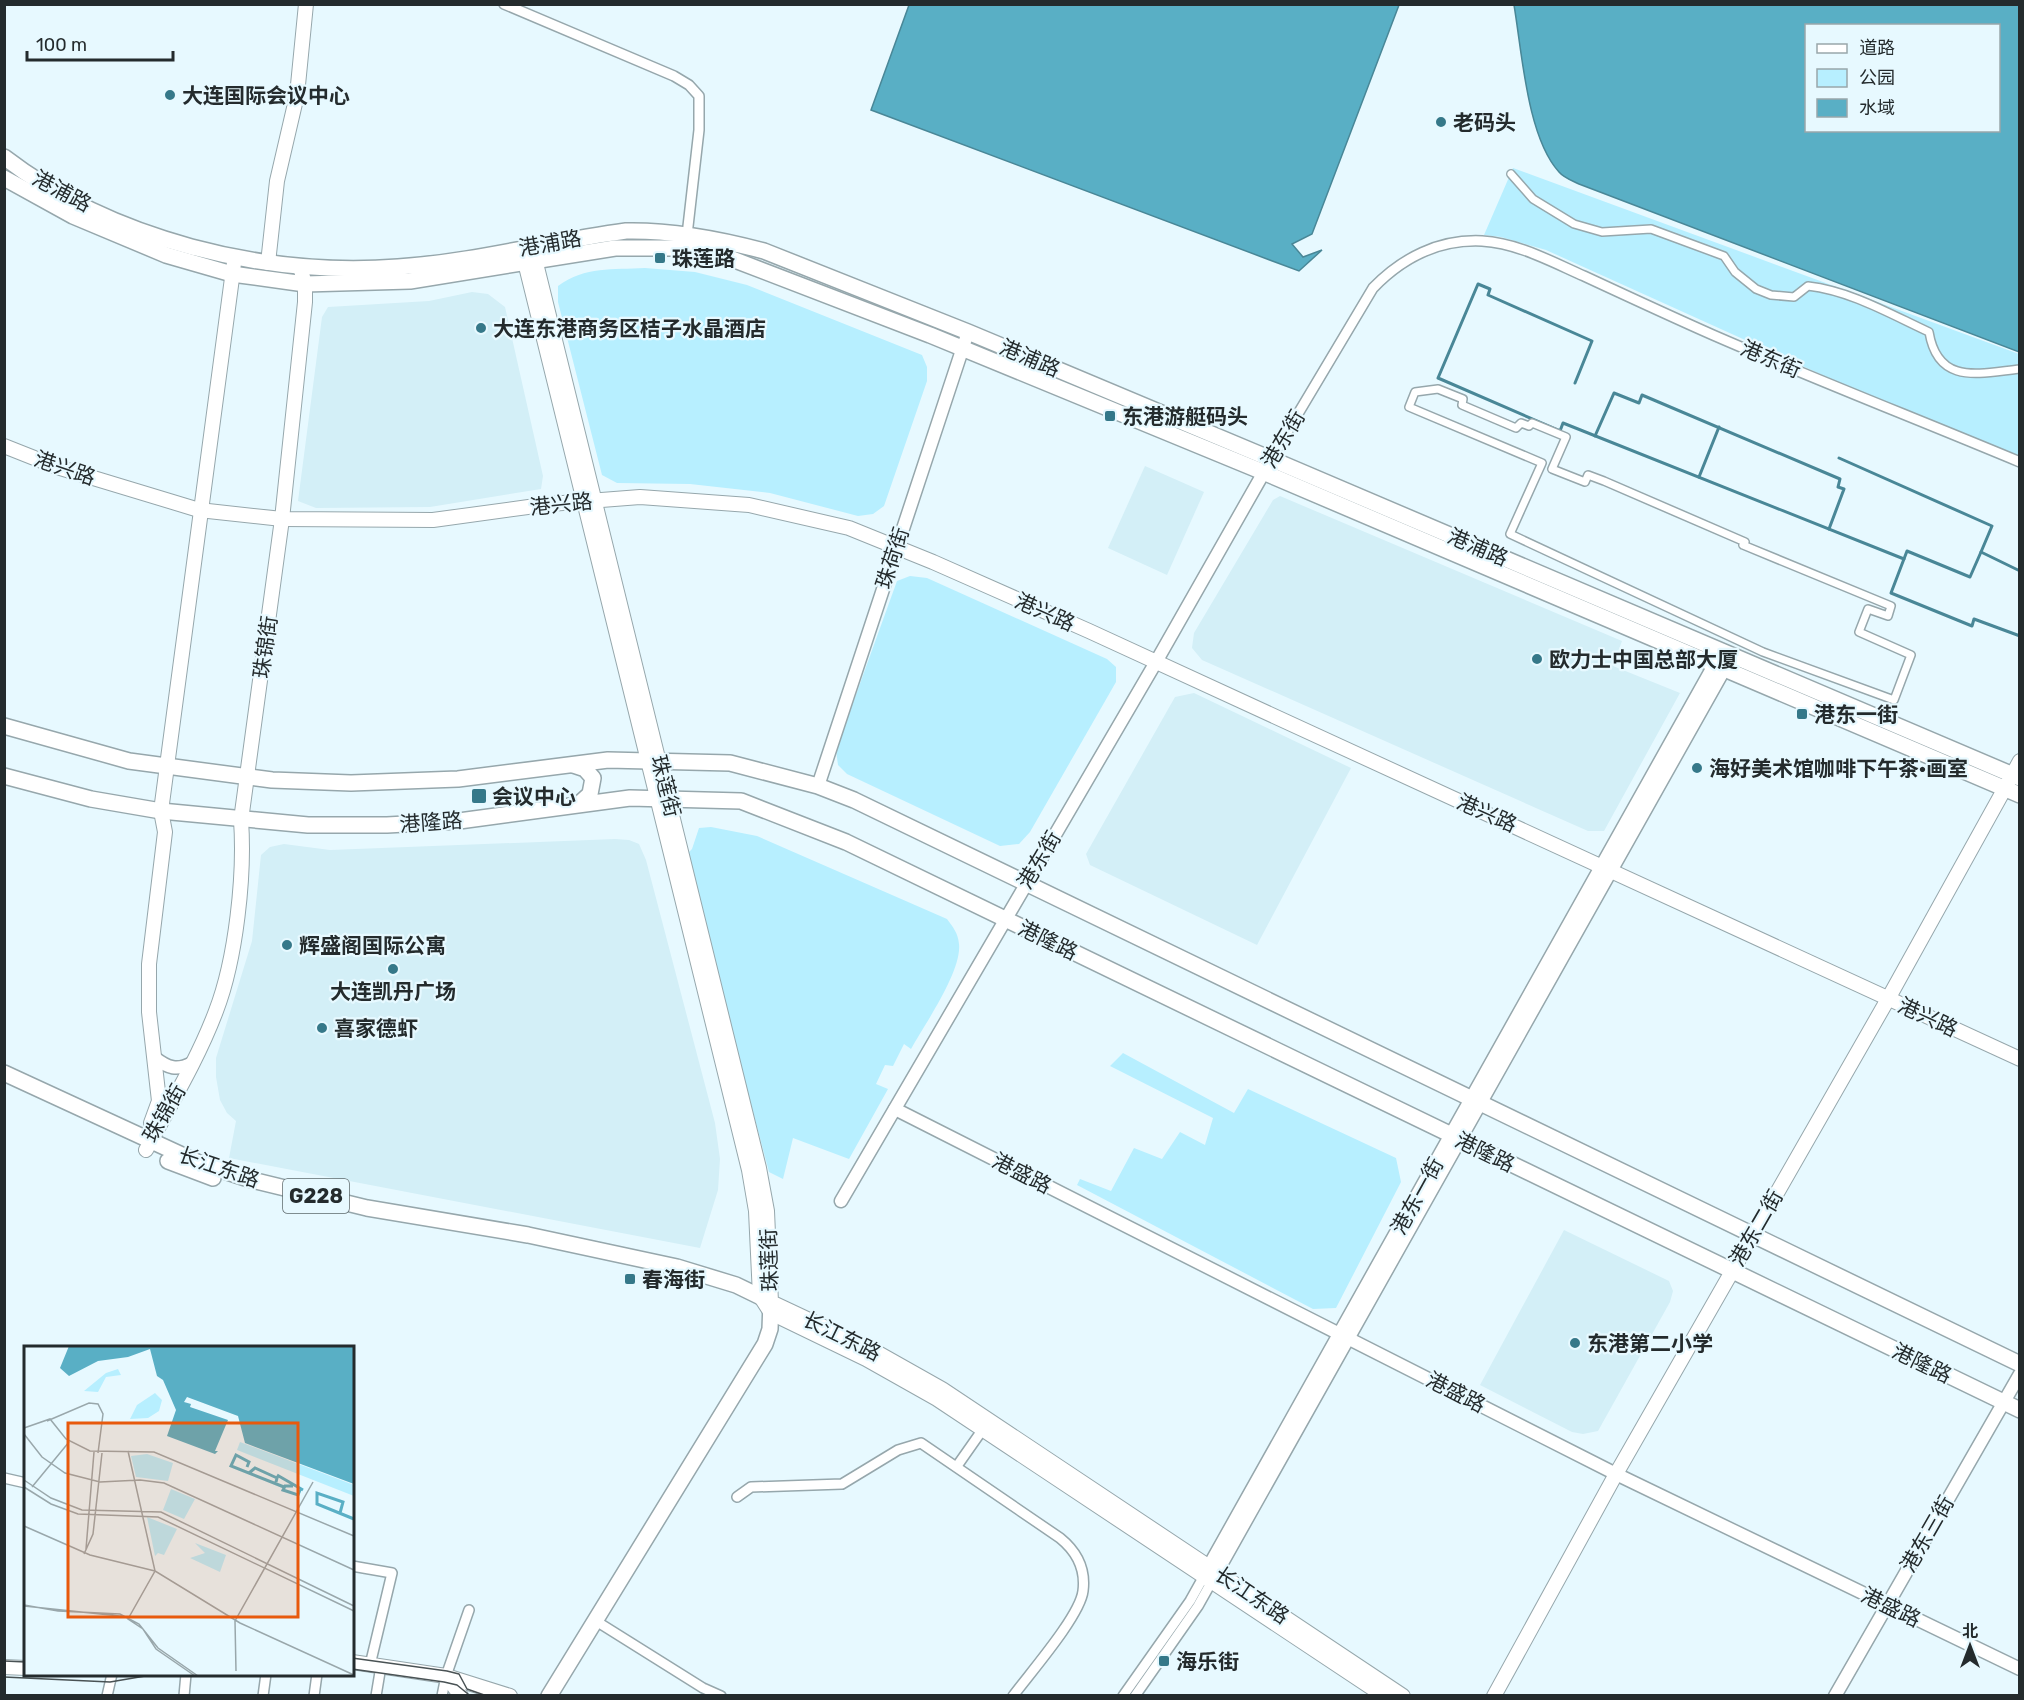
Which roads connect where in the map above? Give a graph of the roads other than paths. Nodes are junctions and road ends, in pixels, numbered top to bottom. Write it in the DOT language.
graph roads {
  1 [pos="306,4"];
  2 [pos="504,4"];
  3 [pos="7,169"];
  4 [pos="1510,174"];
  5 [pos="687,235"];
  6 [pos="527,246"];
  7 [pos="235,258"];
  8 [pos="530,261"];
  9 [pos="268,263"];
  10 [pos="300,267"];
  11 [pos="232,274"];
  12 [pos="305,284"];
  13 [pos="968,332"];
  14 [pos="961,348"];
  15 [pos="2019,369"];
  16 [pos="1438,389"];
  17 [pos="4,446"];
  18 [pos="2019,462"];
  19 [pos="1267,466"];
  20 [pos="590,501"];
  21 [pos="199,510"];
  22 [pos="282,519"];
  23 [pos="895,547"];
  24 [pos="1726,653"];
  25 [pos="1156,662"];
  26 [pos="1719,668"];
  27 [pos="4,726"];
  28 [pos="654,761"];
  29 [pos="573,765"];
  30 [pos="165,767"];
  31 [pos="2017,771"];
  32 [pos="4,776"];
  33 [pos="247,778"];
  34 [pos="818,786"];
  35 [pos="2004,789"];
  36 [pos="2019,795"];
  37 [pos="663,799"];
  38 [pos="579,804"];
  39 [pos="161,811"];
  40 [pos="241,820"];
  41 [pos="1607,868"];
  42 [pos="1026,883"];
  43 [pos="1005,919"];
  44 [pos="1888,999"];
  45 [pos="155,1058"];
  46 [pos="2019,1059"];
  47 [pos="192,1063"];
  48 [pos="4,1073"];
  49 [pos="4,1084"];
  50 [pos="1477,1101"];
  51 [pos="895,1109"];
  52 [pos="1456,1137"];
  53 [pos="147,1143"];
  54 [pos="841,1202"];
  55 [pos="1752,1235"];
  56 [pos="1732,1271"];
  57 [pos="767,1304"];
  58 [pos="1344,1336"];
  59 [pos="2019,1364"];
  60 [pos="2019,1374"];
  61 [pos="2003,1402"];
  62 [pos="2019,1410"];
  63 [pos="983,1429"];
  64 [pos="957,1466"];
  65 [pos="1616,1474"];
  66 [pos="4,1478"];
  67 [pos="24,1483"];
  68 [pos="737,1497"];
  69 [pos="354,1566"];
  70 [pos="1210,1574"];
  71 [pos="1887,1605"];
  72 [pos="469,1610"];
  73 [pos="596,1620"];
  74 [pos="354,1662"];
  75 [pos="375,1665"];
  76 [pos="4,1667"];
  77 [pos="24,1668"];
  78 [pos="2019,1670"];
  79 [pos="112,1676"];
  80 [pos="186,1676"];
  81 [pos="266,1676"];
  82 [pos="317,1676"];
  83 [pos="446,1676"];
  84 [pos="107,1695"];
  85 [pos="184,1695"];
  86 [pos="262,1695"];
  87 [pos="314,1695"];
  88 [pos="376,1695"];
  89 [pos="442,1695"];
  90 [pos="461,1695"];
  91 [pos="510,1695"];
  92 [pos="549,1695"];
  93 [pos="721,1695"];
  94 [pos="1013,1695"];
  95 [pos="1123,1695"];
  96 [pos="1135,1695"];
  97 [pos="1383,1695"];
  98 [pos="1403,1695"];
  99 [pos="1494,1695"];
  100 [pos="1835,1695"];
  1 -- 9 [label="main road"];
  2 -- 5 [label="street"];
  3 -- 7 [label="main road, 港浦路"];
  3 -- 11 [label="main road, 港浦路"];
  4 -- 15 [label="street"];
  5 -- 6 [label="main road, 港浦路"];
  5 -- 13 [label="main road, 港浦路"];
  6 -- 8 [label="main road, 珠莲街"];
  6 -- 10 [label="main road, 港浦路"];
  7 -- 9 [label="main road, 港浦路"];
  7 -- 11 [label="main road, 珠锦街"];
  8 -- 12 [label="main road, 港浦路"];
  8 -- 14 [label="main road, 港浦路"];
  8 -- 20 [label="main road, 珠莲街"];
  9 -- 10 [label="main road, 港浦路"];
  10 -- 12 [label="main road, 珠锦街"];
  11 -- 12 [label="main road, 港浦路"];
  11 -- 21 [label="main road, 珠锦街"];
  12 -- 22 [label="main road, 珠锦街"];
  13 -- 14 [label="street, 珠荷街"];
  13 -- 19 [label="main road, 港浦路"];
  14 -- 19 [label="main road, 港浦路"];
  14 -- 23 [label="street, 珠荷街"];
  16 -- 16 [label="street"];
  17 -- 21 [label="main road, 港兴路"];
  18 -- 19 [label="street, 港东街"];
  19 -- 24 [label="main road, 港浦路"];
  19 -- 25 [label="street, 港东街"];
  19 -- 26 [label="main road, 港浦路"];
  20 -- 22 [label="main road, 港兴路"];
  20 -- 23 [label="main road, 港兴路"];
  20 -- 28 [label="main road, 珠莲街"];
  21 -- 22 [label="main road, 港兴路"];
  21 -- 30 [label="main road, 珠锦街"];
  22 -- 33 [label="main road, 珠锦街"];
  23 -- 25 [label="main road, 港兴路"];
  23 -- 34 [label="street, 珠荷街"];
  24 -- 26 [label="street, 港东一街"];
  24 -- 31 [label="main road, 港浦路"];
  25 -- 41 [label="main road, 港兴路"];
  25 -- 42 [label="street, 港东街"];
  26 -- 35 [label="main road, 港浦路"];
  26 -- 41 [label="street, 港东一街"];
  27 -- 30 [label="main road, 港隆路"];
  28 -- 29 [label="main road, 港隆路"];
  28 -- 34 [label="main road, 港隆路"];
  28 -- 37 [label="main road, 珠莲街"];
  29 -- 33 [label="main road, 港隆路"];
  29 -- 38 [label="main road"];
  30 -- 33 [label="main road, 港隆路"];
  30 -- 39 [label="main road, 珠锦街"];
  31 -- 35 [label="main road, 港东二街"];
  32 -- 39 [label="main road, 港隆路"];
  33 -- 40 [label="main road, 珠锦街"];
  34 -- 42 [label="main road, 港隆路"];
  35 -- 36 [label="main road, 港浦路"];
  35 -- 44 [label="main road, 港东二街"];
  37 -- 38 [label="main road, 港隆路"];
  37 -- 43 [label="main road, 港隆路"];
  37 -- 57 [label="main road, 珠莲街"];
  38 -- 40 [label="main road, 港隆路"];
  39 -- 40 [label="main road, 港隆路"];
  39 -- 45 [label="main road, 珠锦街"];
  40 -- 47 [label="main road, 珠锦街"];
  41 -- 44 [label="main road, 港兴路"];
  41 -- 50 [label="street, 港东一街"];
  42 -- 43 [label="street, 港东街"];
  42 -- 50 [label="main road, 港隆路"];
  43 -- 51 [label="street, 港东街"];
  43 -- 52 [label="main road, 港隆路"];
  44 -- 46 [label="main road, 港兴路"];
  44 -- 55 [label="main road, 港东二街"];
  45 -- 47 [label="street"];
  45 -- 53 [label="main road, 珠锦街"];
  47 -- 53 [label="main road, 珠锦街"];
  48 -- 53 [label="main road, 长江东路 / G228"];
  49 -- 53 [label="main road, 长江东路 / G228"];
  50 -- 52 [label="street, 港东一街"];
  50 -- 55 [label="main road, 港隆路"];
  51 -- 54 [label="street, 港东街"];
  51 -- 58 [label="street, 港盛路"];
  52 -- 56 [label="main road, 港隆路"];
  52 -- 58 [label="street, 港东一街"];
  53 -- 57 [label="main road, 长江东路 / G228"];
  55 -- 56 [label="main road, 港东二街"];
  55 -- 59 [label="main road, 港隆路"];
  56 -- 61 [label="main road, 港隆路"];
  56 -- 65 [label="main road, 港东二街"];
  57 -- 63 [label="main road, 长江东路"];
  57 -- 70 [label="main road, 长江东路"];
  57 -- 73 [label="main road"];
  58 -- 65 [label="street, 港盛路"];
  58 -- 70 [label="street, 港东一街"];
  60 -- 61 [label="street, 港东三街"];
  61 -- 62 [label="main road, 港隆路"];
  61 -- 71 [label="street, 港东三街"];
  63 -- 64 [label="street"];
  63 -- 70 [label="main road, 长江东路"];
  64 -- 68 [label="street"];
  64 -- 94 [label="street"];
  65 -- 71 [label="street, 港盛路"];
  65 -- 99 [label="main road, 港东二街"];
  66 -- 67 [label="street"];
  69 -- 75 [label="street"];
  70 -- 95 [label="street"];
  70 -- 96 [label="street"];
  70 -- 97 [label="main road, 长江东路"];
  70 -- 98 [label="main road, 长江东路"];
  71 -- 78 [label="street, 港盛路"];
  71 -- 100 [label="street, 港东三街"];
  72 -- 83 [label="street"];
  73 -- 92 [label="main road"];
  73 -- 93 [label="street"];
  74 -- 75 [label="main road"];
  75 -- 83 [label="main road"];
  75 -- 88 [label="street"];
  76 -- 77 [label="main road"];
  79 -- 84 [label="street"];
  80 -- 85 [label="street"];
  81 -- 86 [label="street"];
  82 -- 87 [label="street"];
  83 -- 89 [label="street"];
  83 -- 90 [label="main road"];
  83 -- 91 [label="main road"];
}
